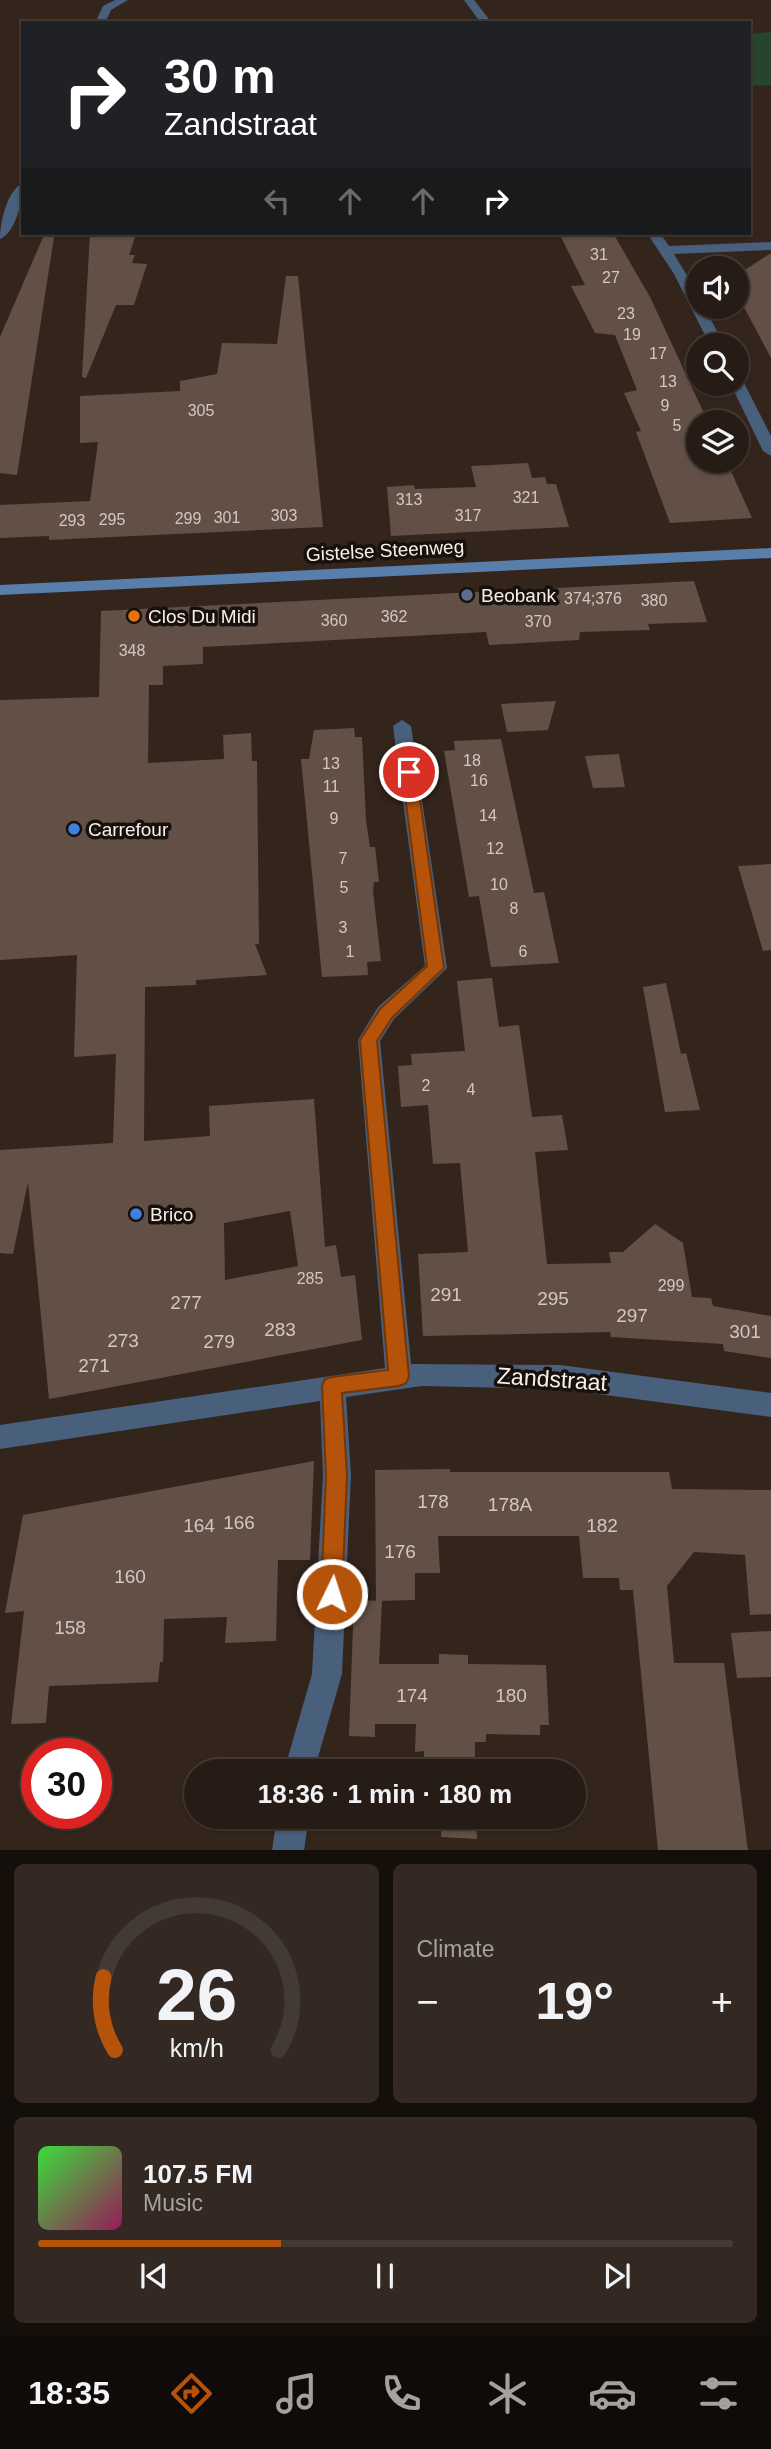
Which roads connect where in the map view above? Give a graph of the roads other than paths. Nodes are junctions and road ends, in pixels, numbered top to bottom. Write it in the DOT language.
graph roads {
  1 [pos="123,0"];
  2 [pos="469,0"];
  3 [pos="104,4"];
  4 [pos="485,21"];
  5 [pos="21,191"];
  6 [pos="0,235"];
  7 [pos="655,235"];
  8 [pos="771,246"];
  9 [pos="665,250"];
  10 [pos="710,333"];
  11 [pos="743,396"];
  12 [pos="771,452"];
  13 [pos="771,553"];
  14 [pos="0,590"];
  15 [pos="402,726"];
  16 [pos="399,1377"];
  17 [pos="332,1386"];
  18 [pos="771,1405"];
  19 [pos="0,1437"];
  20 [pos="302,1759"];
  21 [pos="291,1829"];
  22 [pos="288,1850"];
  1 -- 3 [label="street"];
  2 -- 4 [label="street"];
  5 -- 6 [label="street"];
  7 -- 9 [label="street"];
  8 -- 9 [label="street"];
  9 -- 10 [label="street"];
  11 -- 12 [label="street"];
  13 -- 14 [label="main road, Gistelse Steenweg"];
  15 -- 16 [label="street"];
  16 -- 17 [label="street, Zandstraat"];
  16 -- 18 [label="street, Zandstraat"];
  17 -- 19 [label="street, Zandstraat"];
  17 -- 20 [label="street"];
  21 -- 22 [label="street"];
}
